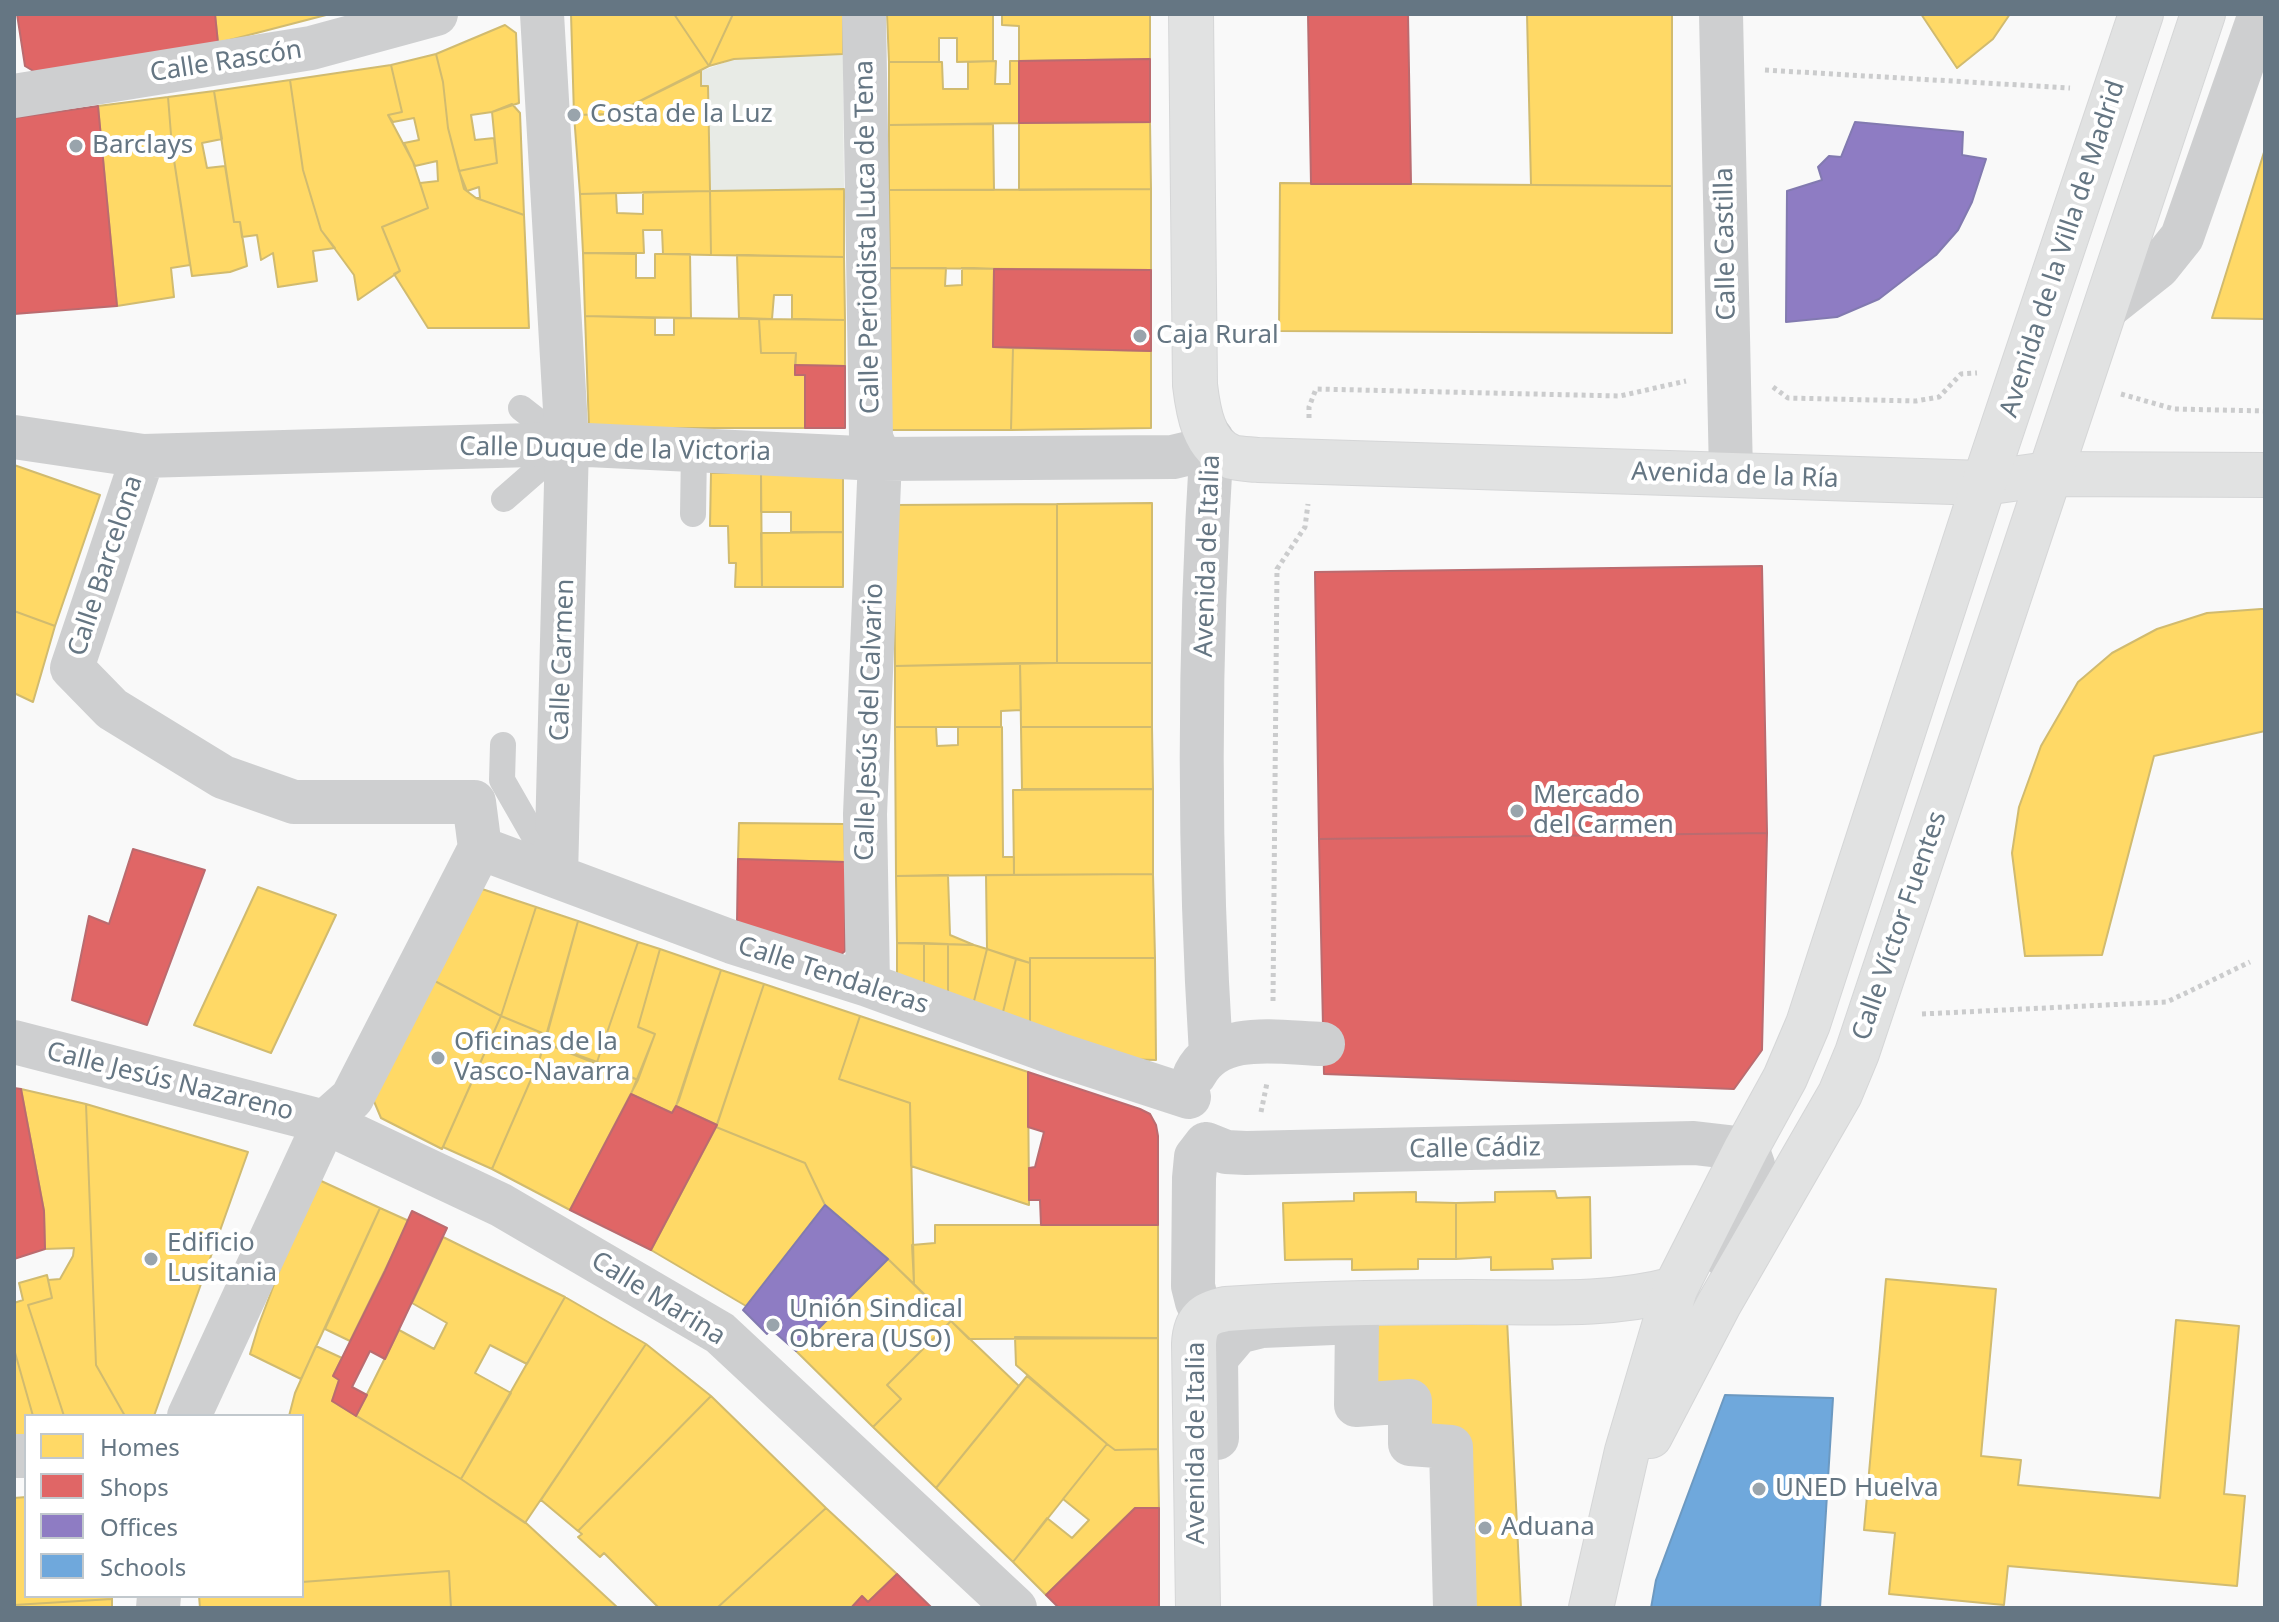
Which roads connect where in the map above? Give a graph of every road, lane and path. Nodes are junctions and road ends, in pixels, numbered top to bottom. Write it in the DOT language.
graph roads {
  1 [pos="436,14"];
  2 [pos="542,14"];
  3 [pos="864,14"];
  4 [pos="1191,14"];
  5 [pos="1721,14"];
  6 [pos="2141,14"];
  7 [pos="2203,14"];
  8 [pos="2260,14"];
  9 [pos="1758,70"];
  10 [pos="2075,89"];
  11 [pos="15,91"];
  12 [pos="2105,309"];
  13 [pos="1988,372"];
  14 [pos="1691,381"];
  15 [pos="1770,385"];
  16 [pos="2114,393"];
  17 [pos="521,408"];
  18 [pos="2265,411"];
  19 [pos="1309,421"];
  20 [pos="14,437"];
  21 [pos="1212,439"];
  22 [pos="567,444"];
  23 [pos="694,450"];
  24 [pos="143,456"];
  25 [pos="880,459"];
  26 [pos="1731,474"];
  27 [pos="2048,474"];
  28 [pos="2265,475"];
  29 [pos="1984,483"];
  30 [pos="504,499"];
  31 [pos="1308,499"];
  32 [pos="693,514"];
  33 [pos="503,745"];
  34 [pos="480,848"];
  35 [pos="556,876"];
  36 [pos="2250,962"];
  37 [pos="868,985"];
  38 [pos="1273,1006"];
  39 [pos="1922,1014"];
  40 [pos="14,1042"];
  41 [pos="1323,1044"];
  42 [pos="1211,1054"];
  43 [pos="1268,1074"];
  44 [pos="1189,1097"];
  45 [pos="325,1122"];
  46 [pos="1258,1123"];
  47 [pos="1206,1144"];
  48 [pos="1746,1149"];
  49 [pos="1675,1289"];
  50 [pos="1205,1315"];
  51 [pos="1694,1353"];
  52 [pos="190,1414"];
  53 [pos="1618,1499"];
  54 [pos="1015,1608"];
  55 [pos="1198,1608"];
  56 [pos="1217,1608"];
  57 [pos="1455,1608"];
  58 [pos="1591,1608"];
  1 -- 11 [label="street, Calle Rascón"];
  2 -- 22 [label="street, Calle Carmen"];
  3 -- 25 [label="street, Calle Periodista Luca de Tena"];
  4 -- 21 [label="main road, Avenida de Italia"];
  5 -- 26 [label="street, Calle Castilla"];
  6 -- 29 [label="main road, Avenida de la Villa de Madrid"];
  7 -- 12 [label="main road"];
  8 -- 12 [label="street"];
  9 -- 10 [label="path"];
  12 -- 27 [label="main road"];
  13 -- 15 [label="path"];
  14 -- 19 [label="path"];
  16 -- 18 [label="path"];
  17 -- 22 [label="lane"];
  20 -- 24 [label="street, Calle Duque de la Victoria"];
  21 -- 25 [label="street, Calle Duque de la Victoria"];
  21 -- 26 [label="main road, Avenida de la Ría"];
  21 -- 42 [label="street, Avenida de Italia"];
  22 -- 23 [label="street, Calle Duque de la Victoria"];
  22 -- 24 [label="street, Calle Duque de la Victoria"];
  22 -- 30 [label="lane"];
  22 -- 35 [label="street, Calle Carmen"];
  23 -- 25 [label="street, Calle Duque de la Victoria"];
  23 -- 32 [label="lane"];
  24 -- 34 [label="street, Calle Barcelona"];
  25 -- 37 [label="street, Calle Jesús del Calvario"];
  26 -- 29 [label="main road, Avenida de la Ría"];
  27 -- 28 [label="main road, Avenida de la Ría"];
  27 -- 29 [label="main road, Avenida de la Ría"];
  27 -- 51 [label="main road, Calle Víctor Fuentes"];
  29 -- 48 [label="main road"];
  31 -- 38 [label="path"];
  33 -- 35 [label="lane"];
  34 -- 35 [label="street, Calle Tendaleras"];
  34 -- 45 [label="street"];
  35 -- 37 [label="street, Calle Tendaleras"];
  36 -- 39 [label="path"];
  37 -- 44 [label="street, Calle Tendaleras"];
  40 -- 45 [label="street, Calle Jesús Nazareno"];
  41 -- 42 [label="street"];
  42 -- 44 [label="street"];
  43 -- 46 [label="path"];
  44 -- 47 [label="street"];
  45 -- 52 [label="street"];
  45 -- 54 [label="street, Calle Marina"];
  47 -- 48 [label="street, Calle Cádiz"];
  47 -- 50 [label="street, Avenida de Italia"];
  48 -- 49 [label="main road"];
  48 -- 51 [label="street, Calle Víctor Fuentes"];
  49 -- 50 [label="main road"];
  49 -- 53 [label="main road"];
  50 -- 55 [label="main road, Avenida de Italia"];
  51 -- 53 [label="main road, Calle Víctor Fuentes"];
  53 -- 58 [label="main road"];
  56 -- 57 [label="street"];
}
